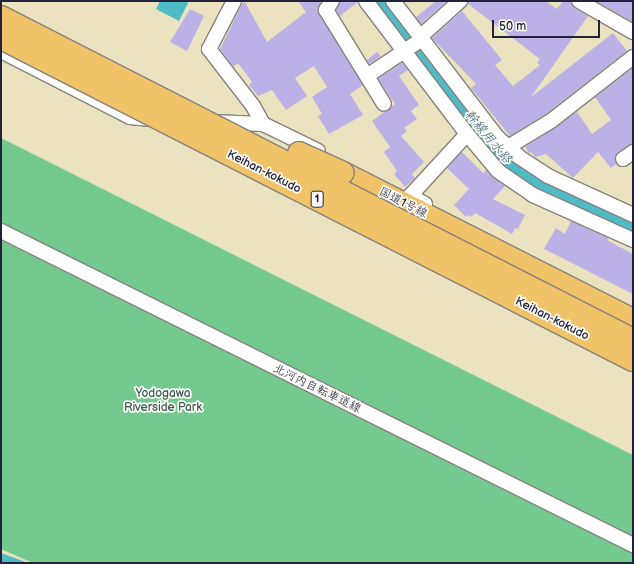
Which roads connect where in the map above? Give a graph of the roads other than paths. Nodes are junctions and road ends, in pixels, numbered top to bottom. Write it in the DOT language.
graph roads {
  1 [pos="234,1"];
  2 [pos="332,1"];
  3 [pos="366,1"];
  4 [pos="393,1"];
  5 [pos="460,1"];
  6 [pos="579,1"];
  7 [pos="1,17"];
  8 [pos="633,32"];
  9 [pos="1,38"];
  10 [pos="421,38"];
  11 [pos="1,51"];
  12 [pos="406,51"];
  13 [pos="633,57"];
  14 [pos="367,76"];
  15 [pos="166,101"];
  16 [pos="384,104"];
  17 [pos="263,124"];
  18 [pos="467,134"];
  19 [pos="508,147"];
  20 [pos="410,196"];
  21 [pos="633,214"];
  22 [pos="1,231"];
  23 [pos="633,240"];
  24 [pos="633,309"];
  25 [pos="633,320"];
  26 [pos="633,340"];
  27 [pos="633,360"];
  28 [pos="633,545"];
  1 -- 17 [label="street"];
  2 -- 14 [label="street"];
  3 -- 12 [label="street"];
  4 -- 10 [label="street"];
  5 -- 10 [label="street"];
  6 -- 8 [label="street"];
  7 -- 15 [label="highway, Keihan-kokudo / 1, bridge"];
  9 -- 27 [label="highway, Keihan-kokudo / 1, bridge"];
  10 -- 12 [label="street"];
  10 -- 19 [label="street"];
  11 -- 17 [label="street"];
  12 -- 14 [label="street"];
  12 -- 18 [label="street"];
  13 -- 19 [label="street"];
  14 -- 16 [label="street"];
  15 -- 25 [label="highway, 国道1号線 / 1, bridge"];
  15 -- 26 [label="highway, Keihan-kokudo / 1, bridge"];
  17 -- 20 [label="street"];
  18 -- 20 [label="street"];
  18 -- 23 [label="street"];
  19 -- 21 [label="street"];
  20 -- 24 [label="street"];
  22 -- 28 [label="street, 北河内自転車道線"];
}
